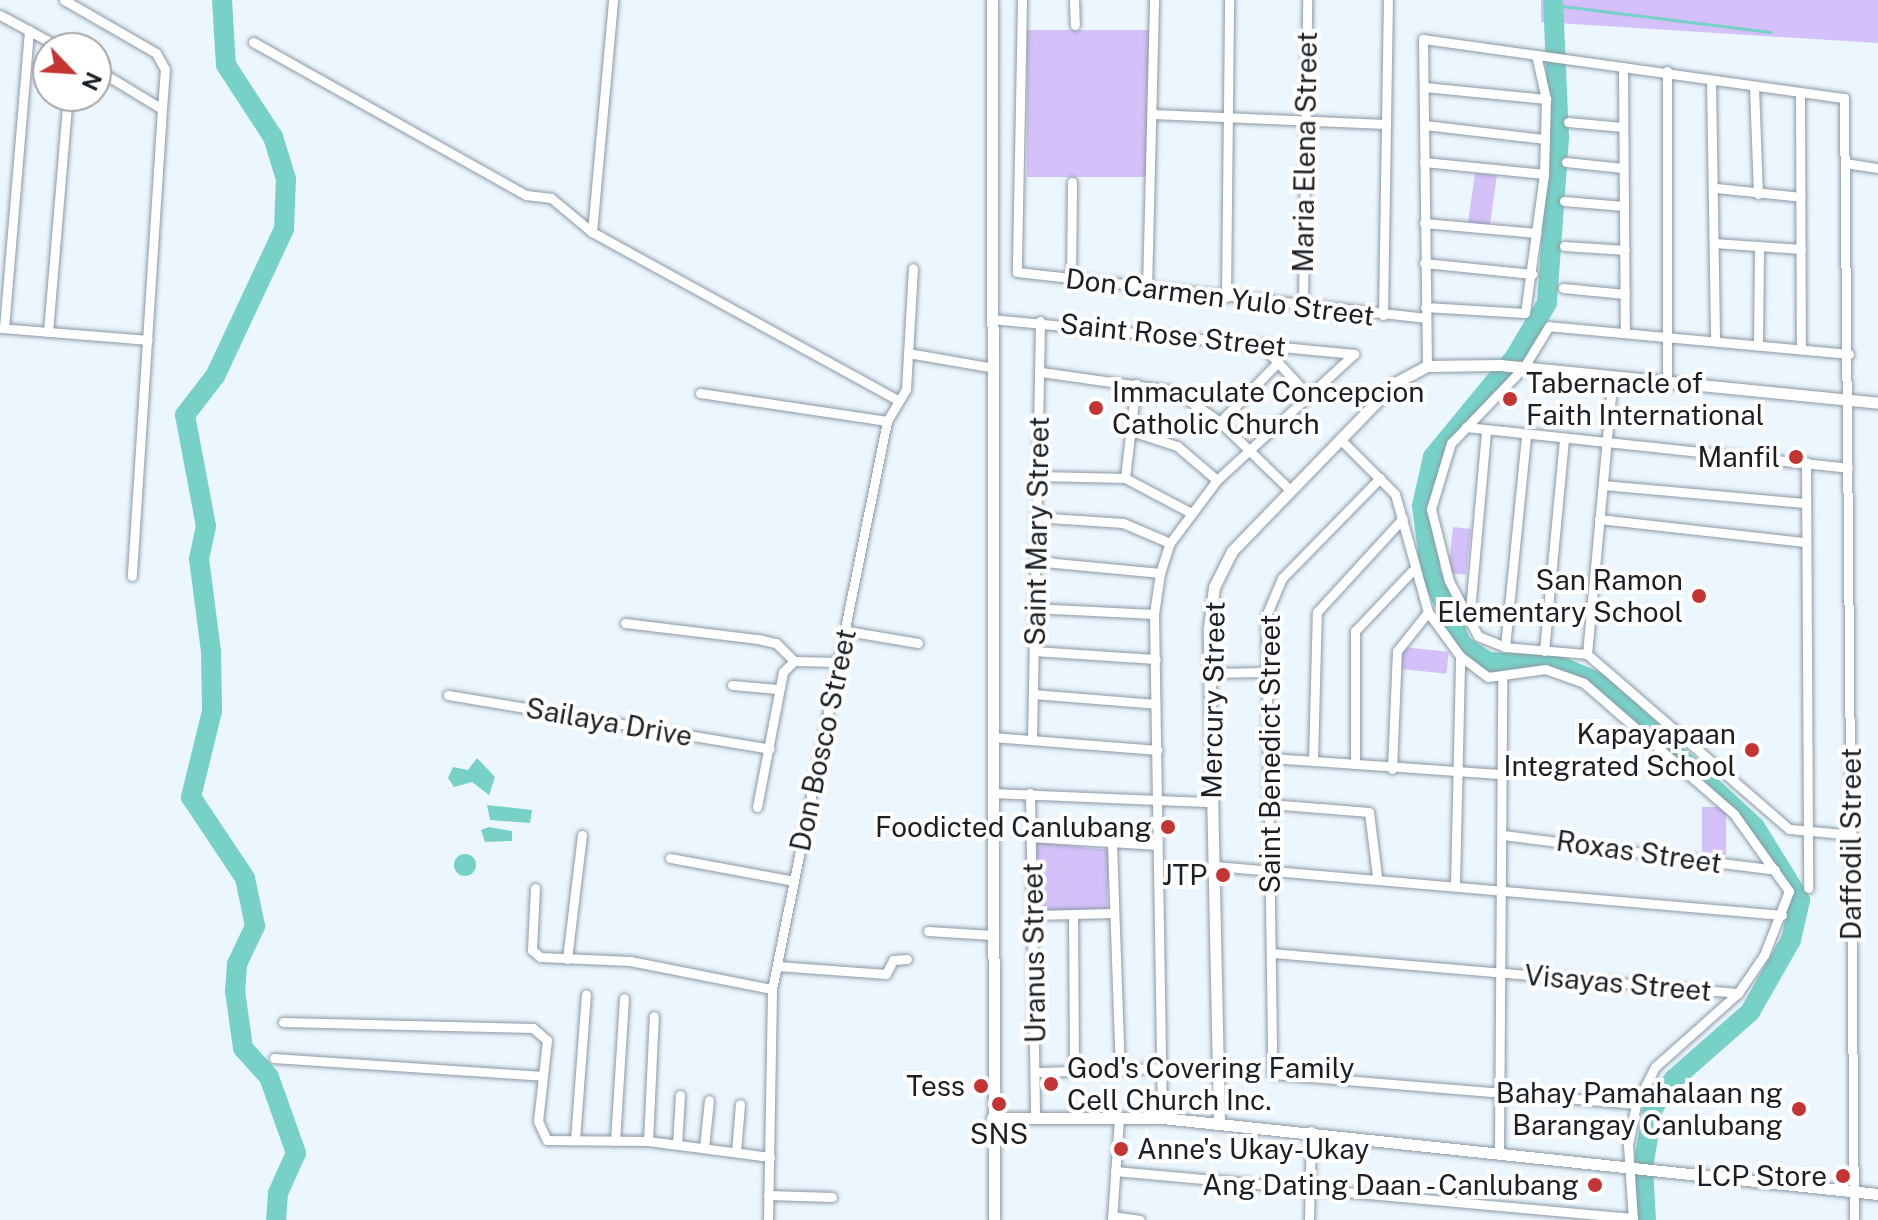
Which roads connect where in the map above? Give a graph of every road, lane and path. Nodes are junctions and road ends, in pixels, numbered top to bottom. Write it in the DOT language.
graph roads {
  1 [pos="64,0"];
  2 [pos="613,0"];
  3 [pos="992,0"];
  4 [pos="1022,0"];
  5 [pos="1074,0"];
  6 [pos="1154,0"];
  7 [pos="1229,0"];
  8 [pos="1307,0"];
  9 [pos="1388,0"];
  10 [pos="0,15"];
  11 [pos="1075,25"];
  12 [pos="29,30"];
  13 [pos="33,32"];
  14 [pos="253,42"];
  15 [pos="1540,55"];
  16 [pos="1623,67"];
  17 [pos="1667,71"];
  18 [pos="112,79"];
  19 [pos="1711,80"];
  20 [pos="1754,86"];
  21 [pos="1424,87"];
  22 [pos="1800,93"];
  23 [pos="1546,99"];
  24 [pos="162,109"];
  25 [pos="67,112"];
  26 [pos="1153,114"];
  27 [pos="1228,117"];
  28 [pos="1307,119"];
  29 [pos="1568,122"];
  30 [pos="1385,124"];
  31 [pos="1425,125"];
  32 [pos="1623,127"];
  33 [pos="1545,139"];
  34 [pos="1424,162"];
  35 [pos="1566,162"];
  36 [pos="1845,163"];
  37 [pos="1623,168"];
  38 [pos="1878,168"];
  39 [pos="1544,174"];
  40 [pos="1072,182"];
  41 [pos="1716,188"];
  42 [pos="1758,194"];
  43 [pos="1801,197"];
  44 [pos="1564,201"];
  45 [pos="1624,206"];
  46 [pos="1424,223"];
  47 [pos="592,232"];
  48 [pos="1537,233"];
  49 [pos="1714,243"];
  50 [pos="1564,246"];
  51 [pos="1759,246"];
  52 [pos="1801,249"];
  53 [pos="1625,250"];
  54 [pos="1424,263"];
  55 [pos="913,268"];
  56 [pos="1532,274"];
  57 [pos="1071,280"];
  58 [pos="1563,288"];
  59 [pos="1147,289"];
  60 [pos="1625,294"];
  61 [pos="1226,297"];
  62 [pos="1303,304"];
  63 [pos="1425,307"];
  64 [pos="1383,315"];
  65 [pos="1424,318"];
  66 [pos="991,319"];
  67 [pos="1040,321"];
  68 [pos="2,328"];
  69 [pos="1625,331"];
  70 [pos="48,332"];
  71 [pos="1670,332"];
  72 [pos="1715,339"];
  73 [pos="148,340"];
  74 [pos="1261,344"];
  75 [pos="1758,344"];
  76 [pos="1801,346"];
  77 [pos="908,353"];
  78 [pos="1849,354"];
  79 [pos="1277,363"];
  80 [pos="1427,366"];
  81 [pos="988,367"];
  82 [pos="1518,367"];
  83 [pos="1041,372"];
  84 [pos="1613,376"];
  85 [pos="1667,381"];
  86 [pos="1136,384"];
  87 [pos="700,393"];
  88 [pos="1306,393"];
  89 [pos="896,399"];
  90 [pos="1848,401"];
  91 [pos="1878,403"];
  92 [pos="887,421"];
  93 [pos="1220,422"];
  94 [pos="1466,427"];
  95 [pos="1486,430"];
  96 [pos="1134,432"];
  97 [pos="1526,435"];
  98 [pos="1564,438"];
  99 [pos="1341,440"];
  100 [pos="1608,444"];
  101 [pos="1250,450"];
  102 [pos="1806,462"];
  103 [pos="1848,468"];
  104 [pos="1038,476"];
  105 [pos="1125,478"];
  106 [pos="1380,478"];
  107 [pos="1217,480"];
  108 [pos="1603,485"];
  109 [pos="1290,490"];
  110 [pos="1804,503"];
  111 [pos="1191,513"];
  112 [pos="1035,517"];
  113 [pos="1403,518"];
  114 [pos="1599,519"];
  115 [pos="1803,542"];
  116 [pos="1170,543"];
  117 [pos="1034,561"];
  118 [pos="1412,571"];
  119 [pos="1160,573"];
  120 [pos="132,576"];
  121 [pos="1032,608"];
  122 [pos="1428,612"];
  123 [pos="1154,614"];
  124 [pos="625,623"];
  125 [pos="1469,625"];
  126 [pos="847,631"];
  127 [pos="918,643"];
  128 [pos="1505,647"];
  129 [pos="1034,651"];
  130 [pos="1544,651"];
  131 [pos="1587,654"];
  132 [pos="1460,656"];
  133 [pos="1156,659"];
  134 [pos="794,661"];
  135 [pos="839,662"];
  136 [pos="1267,672"];
  137 [pos="1210,673"];
  138 [pos="1502,678"];
  139 [pos="732,685"];
  140 [pos="777,689"];
  141 [pos="1033,694"];
  142 [pos="448,695"];
  143 [pos="1156,704"];
  144 [pos="992,737"];
  145 [pos="1032,740"];
  146 [pos="770,749"];
  147 [pos="1157,750"];
  148 [pos="1271,758"];
  149 [pos="1313,760"];
  150 [pos="1355,764"];
  151 [pos="1392,769"];
  152 [pos="1502,774"];
  153 [pos="1459,775"];
  154 [pos="992,793"];
  155 [pos="1030,793"];
  156 [pos="1158,802"];
  157 [pos="1211,802"];
  158 [pos="1270,804"];
  159 [pos="757,807"];
  160 [pos="1808,831"];
  161 [pos="582,835"];
  162 [pos="1503,835"];
  163 [pos="1852,835"];
  164 [pos="1031,837"];
  165 [pos="1112,844"];
  166 [pos="1158,845"];
  167 [pos="670,858"];
  168 [pos="1215,866"];
  169 [pos="1271,868"];
  170 [pos="1775,870"];
  171 [pos="1377,876"];
  172 [pos="794,881"];
  173 [pos="1455,884"];
  174 [pos="1500,887"];
  175 [pos="535,888"];
  176 [pos="1808,888"];
  177 [pos="1114,913"];
  178 [pos="1035,915"];
  179 [pos="1073,915"];
  180 [pos="1782,915"];
  181 [pos="928,931"];
  182 [pos="992,935"];
  183 [pos="1272,953"];
  184 [pos="567,959"];
  185 [pos="907,959"];
  186 [pos="777,966"];
  187 [pos="1498,972"];
  188 [pos="772,989"];
  189 [pos="1738,993"];
  190 [pos="586,994"];
  191 [pos="624,998"];
  192 [pos="654,1016"];
  193 [pos="283,1022"];
  194 [pos="274,1058"];
  195 [pos="1162,1068"];
  196 [pos="1120,1069"];
  197 [pos="1074,1071"];
  198 [pos="1036,1072"];
  199 [pos="542,1076"];
  200 [pos="1499,1094"];
  201 [pos="680,1095"];
  202 [pos="709,1100"];
  203 [pos="740,1104"];
  204 [pos="1636,1104"];
  205 [pos="1035,1113"];
  206 [pos="1119,1117"];
  207 [pos="992,1118"];
  208 [pos="1162,1118"];
  209 [pos="1219,1123"];
  210 [pos="1311,1131"];
  211 [pos="575,1140"];
  212 [pos="615,1141"];
  213 [pos="648,1141"];
  214 [pos="677,1145"];
  215 [pos="704,1148"];
  216 [pos="1499,1150"];
  217 [pos="736,1152"];
  218 [pos="770,1157"];
  219 [pos="1638,1165"];
  220 [pos="1115,1171"];
  221 [pos="1309,1189"];
  222 [pos="1854,1192"];
  223 [pos="1878,1194"];
  224 [pos="768,1195"];
  225 [pos="832,1197"];
  226 [pos="1112,1218"];
  227 [pos="1633,1219"];
  228 [pos="768,1220"];
  229 [pos="994,1220"];
  230 [pos="1140,1220"];
  231 [pos="1309,1220"];
  232 [pos="1854,1220"];
  1 -- 24 [label="street"];
  2 -- 47 [label="street"];
  3 -- 66 [label="street"];
  4 -- 57 [label="street, Don Carmen Yulo Street"];
  5 -- 11 [label="street"];
  6 -- 26 [label="street"];
  7 -- 27 [label="street"];
  8 -- 28 [label="street, Maria Elena Street"];
  9 -- 30 [label="street"];
  10 -- 12 [label="street"];
  12 -- 13 [label="street"];
  12 -- 68 [label="street"];
  14 -- 47 [label="street"];
  15 -- 16 [label="street"];
  15 -- 21 [label="street"];
  15 -- 23 [label="street"];
  16 -- 17 [label="street"];
  16 -- 32 [label="street"];
  17 -- 19 [label="street"];
  17 -- 71 [label="street"];
  18 -- 24 [label="street"];
  19 -- 20 [label="street"];
  19 -- 41 [label="street"];
  20 -- 22 [label="street"];
  20 -- 42 [label="street"];
  21 -- 23 [label="street"];
  21 -- 31 [label="street"];
  22 -- 36 [label="street, Daffodil Street"];
  22 -- 43 [label="street"];
  23 -- 33 [label="street"];
  24 -- 73 [label="street"];
  25 -- 70 [label="street"];
  26 -- 27 [label="street"];
  26 -- 59 [label="street"];
  27 -- 28 [label="street"];
  27 -- 61 [label="street"];
  28 -- 30 [label="street"];
  28 -- 62 [label="street, Maria Elena Street"];
  29 -- 32 [label="street"];
  30 -- 64 [label="street"];
  31 -- 33 [label="street"];
  31 -- 34 [label="street"];
  32 -- 37 [label="street"];
  33 -- 39 [label="street"];
  34 -- 39 [label="street"];
  34 -- 46 [label="street"];
  35 -- 37 [label="street"];
  36 -- 38 [label="street"];
  36 -- 78 [label="street, Daffodil Street"];
  37 -- 45 [label="street"];
  39 -- 48 [label="street"];
  40 -- 57 [label="street"];
  41 -- 42 [label="street"];
  41 -- 49 [label="street"];
  42 -- 43 [label="street"];
  43 -- 52 [label="street"];
  44 -- 45 [label="street"];
  45 -- 53 [label="street"];
  46 -- 48 [label="street"];
  46 -- 54 [label="street"];
  47 -- 89 [label="street"];
  48 -- 56 [label="street"];
  49 -- 51 [label="street"];
  49 -- 72 [label="street"];
  50 -- 53 [label="street"];
  51 -- 52 [label="street"];
  51 -- 75 [label="street"];
  52 -- 76 [label="street"];
  53 -- 60 [label="street"];
  54 -- 56 [label="street"];
  54 -- 63 [label="street"];
  55 -- 77 [label="street, Don Bosco Street"];
  56 -- 63 [label="street"];
  57 -- 59 [label="street, Don Carmen Yulo Street"];
  58 -- 60 [label="street"];
  59 -- 61 [label="street, Don Carmen Yulo Street"];
  60 -- 69 [label="street"];
  61 -- 62 [label="street, Don Carmen Yulo Street"];
  62 -- 64 [label="street, Don Carmen Yulo Street"];
  63 -- 65 [label="street"];
  64 -- 65 [label="street, Don Carmen Yulo Street"];
  65 -- 80 [label="street"];
  66 -- 67 [label="street, Saint Rose Street"];
  66 -- 81 [label="street"];
  67 -- 74 [label="street, Saint Rose Street"];
  67 -- 83 [label="street, Saint Mary Street"];
  68 -- 70 [label="street"];
  69 -- 71 [label="street"];
  69 -- 82 [label="street"];
  70 -- 73 [label="street"];
  71 -- 72 [label="street"];
  71 -- 85 [label="street"];
  72 -- 75 [label="street"];
  73 -- 120 [label="street"];
  74 -- 79 [label="street"];
  74 -- 88 [label="street, Saint Rose Street"];
  75 -- 76 [label="street"];
  76 -- 78 [label="street"];
  77 -- 81 [label="street"];
  77 -- 89 [label="street, Don Bosco Street"];
  78 -- 90 [label="street, Daffodil Street"];
  79 -- 88 [label="street"];
  79 -- 93 [label="street"];
  80 -- 82 [label="street"];
  80 -- 99 [label="street, Mercury Street"];
  81 -- 144 [label="street"];
  82 -- 84 [label="street"];
  82 -- 94 [label="street"];
  83 -- 86 [label="street"];
  83 -- 104 [label="street, Saint Mary Street"];
  84 -- 85 [label="street"];
  84 -- 100 [label="street"];
  85 -- 90 [label="street"];
  86 -- 93 [label="street"];
  86 -- 96 [label="street"];
  87 -- 92 [label="street"];
  88 -- 101 [label="street"];
  89 -- 92 [label="street, Don Bosco Street"];
  90 -- 91 [label="street"];
  90 -- 103 [label="street, Daffodil Street"];
  92 -- 126 [label="street, Don Bosco Street"];
  93 -- 101 [label="street"];
  94 -- 95 [label="street"];
  94 -- 125 [label="street"];
  95 -- 97 [label="street"];
  95 -- 125 [label="street"];
  96 -- 105 [label="street"];
  96 -- 107 [label="street"];
  97 -- 98 [label="street"];
  97 -- 128 [label="street"];
  98 -- 100 [label="street"];
  98 -- 130 [label="street"];
  99 -- 106 [label="street"];
  99 -- 109 [label="street, Mercury Street"];
  100 -- 102 [label="street"];
  100 -- 108 [label="street"];
  101 -- 107 [label="street"];
  101 -- 109 [label="street"];
  102 -- 103 [label="street"];
  102 -- 110 [label="street"];
  103 -- 163 [label="street, Daffodil Street"];
  104 -- 105 [label="street"];
  104 -- 112 [label="street, Saint Mary Street"];
  105 -- 111 [label="street"];
  106 -- 113 [label="street"];
  106 -- 136 [label="street, Saint Benedict Street"];
  107 -- 111 [label="street"];
  108 -- 110 [label="street"];
  108 -- 114 [label="street"];
  109 -- 137 [label="street, Mercury Street"];
  110 -- 115 [label="street"];
  111 -- 116 [label="street"];
  112 -- 116 [label="street"];
  112 -- 117 [label="street, Saint Mary Street"];
  113 -- 118 [label="street"];
  113 -- 149 [label="street"];
  114 -- 115 [label="street"];
  114 -- 131 [label="street"];
  115 -- 160 [label="street"];
  116 -- 119 [label="street"];
  117 -- 119 [label="street"];
  117 -- 121 [label="street, Saint Mary Street"];
  118 -- 122 [label="street"];
  118 -- 150 [label="street"];
  119 -- 123 [label="street"];
  121 -- 123 [label="street"];
  121 -- 129 [label="street, Saint Mary Street"];
  122 -- 132 [label="street"];
  122 -- 151 [label="street"];
  123 -- 133 [label="street"];
  124 -- 134 [label="street"];
  125 -- 128 [label="street"];
  126 -- 127 [label="street"];
  126 -- 135 [label="street, Don Bosco Street"];
  128 -- 130 [label="street"];
  129 -- 133 [label="street"];
  129 -- 141 [label="street, Saint Mary Street"];
  130 -- 131 [label="street"];
  131 -- 160 [label="street"];
  132 -- 138 [label="street"];
  132 -- 153 [label="street"];
  133 -- 143 [label="street"];
  134 -- 135 [label="street"];
  134 -- 140 [label="street"];
  135 -- 172 [label="street, Don Bosco Street"];
  136 -- 137 [label="street"];
  136 -- 148 [label="street, Saint Benedict Street"];
  137 -- 157 [label="street, Mercury Street"];
  138 -- 152 [label="street"];
  138 -- 170 [label="street"];
  139 -- 140 [label="street"];
  140 -- 146 [label="street"];
  141 -- 143 [label="street"];
  141 -- 145 [label="street, Saint Mary Street"];
  142 -- 146 [label="street, Sailaya Drive"];
  143 -- 147 [label="street"];
  144 -- 145 [label="street"];
  144 -- 154 [label="street"];
  145 -- 147 [label="street"];
  146 -- 159 [label="street"];
  147 -- 156 [label="street"];
  148 -- 149 [label="street"];
  148 -- 158 [label="street, Saint Benedict Street"];
  149 -- 150 [label="street"];
  150 -- 151 [label="street"];
  151 -- 153 [label="street"];
  152 -- 153 [label="street"];
  152 -- 162 [label="street"];
  153 -- 173 [label="street"];
  154 -- 155 [label="street"];
  154 -- 182 [label="street"];
  155 -- 156 [label="street"];
  155 -- 164 [label="street, Uranus Street"];
  156 -- 157 [label="street"];
  156 -- 166 [label="street"];
  157 -- 168 [label="street, Mercury Street"];
  158 -- 169 [label="street, Saint Benedict Street"];
  158 -- 171 [label="street"];
  160 -- 163 [label="street"];
  160 -- 176 [label="street"];
  161 -- 184 [label="street"];
  162 -- 170 [label="street, Roxas Street"];
  162 -- 174 [label="street"];
  163 -- 222 [label="street, Daffodil Street"];
  164 -- 165 [label="street"];
  164 -- 178 [label="street, Uranus Street"];
  165 -- 166 [label="street"];
  165 -- 177 [label="street"];
  166 -- 195 [label="street"];
  167 -- 172 [label="street"];
  168 -- 169 [label="street"];
  168 -- 209 [label="street, Mercury Street"];
  169 -- 171 [label="street"];
  169 -- 183 [label="street, Saint Benedict Street"];
  170 -- 180 [label="street"];
  171 -- 173 [label="street"];
  172 -- 186 [label="street, Don Bosco Street"];
  173 -- 174 [label="street"];
  174 -- 180 [label="street"];
  174 -- 187 [label="street"];
  175 -- 184 [label="street"];
  177 -- 179 [label="street"];
  177 -- 196 [label="street"];
  178 -- 179 [label="street"];
  178 -- 198 [label="street, Uranus Street"];
  179 -- 197 [label="street"];
  180 -- 189 [label="street"];
  181 -- 182 [label="street"];
  182 -- 207 [label="street"];
  183 -- 187 [label="street, Visayas Street"];
  183 -- 200 [label="street, Saint Benedict Street"];
  184 -- 188 [label="street"];
  185 -- 186 [label="street"];
  186 -- 188 [label="street, Don Bosco Street"];
  187 -- 189 [label="street, Visayas Street"];
  187 -- 200 [label="street"];
  188 -- 218 [label="street, Don Bosco Street"];
  189 -- 204 [label="street"];
  190 -- 211 [label="street"];
  191 -- 212 [label="street"];
  192 -- 213 [label="street"];
  193 -- 199 [label="street"];
  194 -- 199 [label="street"];
  195 -- 196 [label="street"];
  195 -- 208 [label="street"];
  196 -- 197 [label="street"];
  197 -- 198 [label="street"];
  198 -- 205 [label="street, Uranus Street"];
  199 -- 211 [label="street"];
  200 -- 204 [label="street"];
  200 -- 216 [label="street"];
  201 -- 214 [label="street"];
  202 -- 215 [label="street"];
  203 -- 217 [label="street"];
  204 -- 219 [label="street"];
  205 -- 206 [label="street"];
  205 -- 207 [label="street"];
  206 -- 208 [label="street"];
  206 -- 220 [label="street"];
  207 -- 229 [label="street"];
  208 -- 209 [label="street"];
  209 -- 210 [label="street"];
  210 -- 216 [label="street"];
  210 -- 221 [label="street"];
  211 -- 212 [label="street"];
  212 -- 213 [label="street"];
  213 -- 214 [label="street"];
  214 -- 215 [label="street"];
  215 -- 217 [label="street"];
  216 -- 219 [label="street"];
  217 -- 218 [label="street"];
  218 -- 224 [label="street, Don Bosco Street"];
  219 -- 222 [label="street"];
  219 -- 227 [label="street"];
  220 -- 221 [label="street"];
  220 -- 226 [label="street"];
  221 -- 227 [label="street"];
  221 -- 231 [label="street"];
  222 -- 223 [label="street"];
  222 -- 232 [label="street, Daffodil Street"];
  224 -- 225 [label="street"];
  224 -- 228 [label="street, Don Bosco Street"];
  226 -- 230 [label="street"];
}
